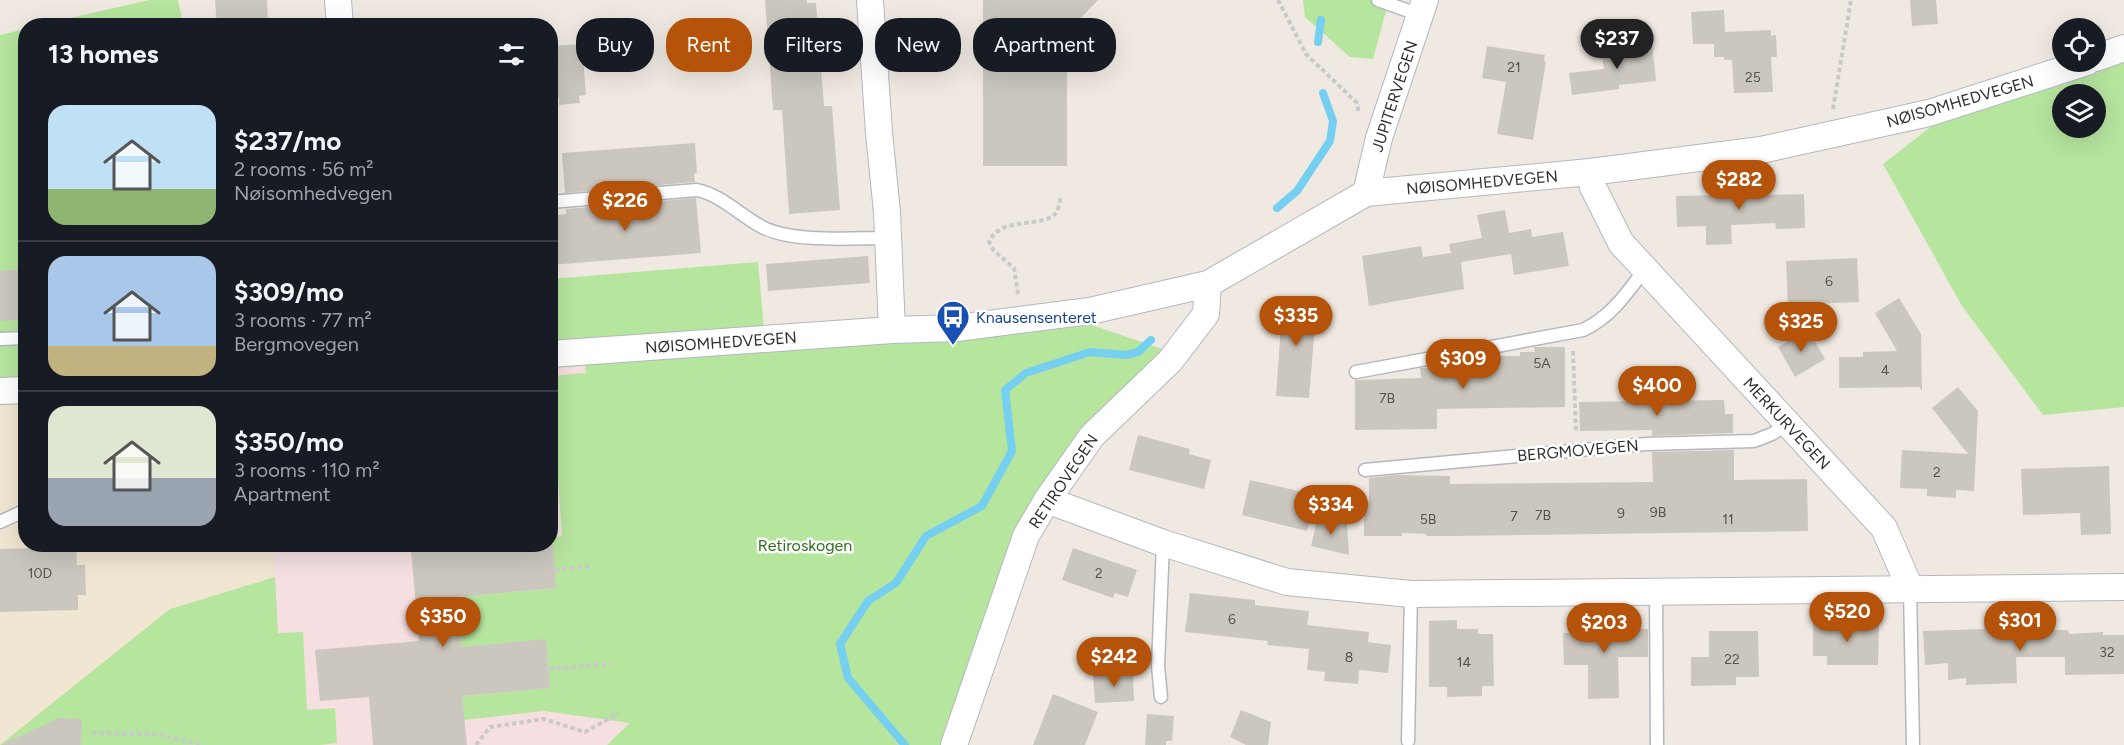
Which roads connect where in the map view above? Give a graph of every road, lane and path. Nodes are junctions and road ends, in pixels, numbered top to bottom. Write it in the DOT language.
graph roads {
  1 [pos="338,0"];
  2 [pos="870,0"];
  3 [pos="1278,0"];
  4 [pos="1378,0"];
  5 [pos="1851,0"];
  6 [pos="1423,8"];
  7 [pos="339,18"];
  8 [pos="2124,48"];
  9 [pos="2106,54"];
  10 [pos="2056,72"];
  11 [pos="1831,120"];
  12 [pos="1360,122"];
  13 [pos="1590,172"];
  14 [pos="1366,193"];
  15 [pos="1061,195"];
  16 [pos="558,201"];
  17 [pos="887,238"];
  18 [pos="1645,269"];
  19 [pos="1208,284"];
  20 [pos="1018,320"];
  21 [pos="892,330"];
  22 [pos="1572,333"];
  23 [pos="18,338"];
  24 [pos="0,339"];
  25 [pos="558,353"];
  26 [pos="1356,372"];
  27 [pos="18,391"];
  28 [pos="0,392"];
  29 [pos="1788,424"];
  30 [pos="1579,449"];
  31 [pos="1365,470"];
  32 [pos="1047,500"];
  33 [pos="18,514"];
  34 [pos="0,522"];
  35 [pos="1163,543"];
  36 [pos="592,566"];
  37 [pos="555,570"];
  38 [pos="2124,587"];
  39 [pos="1910,588"];
  40 [pos="1656,591"];
  41 [pos="1411,594"];
  42 [pos="610,664"];
  43 [pos="549,669"];
  44 [pos="1161,697"];
  45 [pos="619,713"];
  46 [pos="92,733"];
  47 [pos="1408,741"];
  48 [pos="203,745"];
  49 [pos="476,745"];
  50 [pos="954,745"];
  51 [pos="1658,745"];
  52 [pos="1913,745"];
  1 -- 7 [label="street"];
  2 -- 17 [label="street"];
  3 -- 12 [label="path"];
  4 -- 6 [label="lane"];
  5 -- 11 [label="path"];
  6 -- 14 [label="street, JUPITERVEGEN"];
  8 -- 9 [label="street"];
  10 -- 13 [label="street, NØISOMHEDVEGEN"];
  13 -- 14 [label="street, NØISOMHEDVEGEN"];
  13 -- 18 [label="street, MERKURVEGEN"];
  14 -- 19 [label="street, NØISOMHEDVEGEN"];
  15 -- 20 [label="path"];
  16 -- 17 [label="lane"];
  17 -- 21 [label="street"];
  18 -- 22 [label="lane"];
  18 -- 29 [label="street, MERKURVEGEN"];
  19 -- 20 [label="street, NØISOMHEDVEGEN"];
  19 -- 32 [label="street, RETIROVEGEN"];
  20 -- 21 [label="street, NØISOMHEDVEGEN"];
  21 -- 25 [label="street, NØISOMHEDVEGEN"];
  22 -- 26 [label="lane"];
  22 -- 30 [label="path"];
  23 -- 24 [label="lane"];
  27 -- 28 [label="street"];
  29 -- 30 [label="lane, BERGMOVEGEN"];
  29 -- 39 [label="street, MERKURVEGEN"];
  30 -- 31 [label="lane, BERGMOVEGEN"];
  32 -- 35 [label="street"];
  32 -- 50 [label="street, RETIROVEGEN"];
  33 -- 34 [label="lane"];
  35 -- 41 [label="street"];
  35 -- 44 [label="lane"];
  36 -- 37 [label="path"];
  38 -- 39 [label="street"];
  39 -- 40 [label="street"];
  39 -- 52 [label="lane"];
  40 -- 41 [label="street"];
  40 -- 51 [label="lane"];
  41 -- 47 [label="lane"];
  42 -- 43 [label="path"];
  45 -- 49 [label="path"];
  46 -- 48 [label="path"];
}
